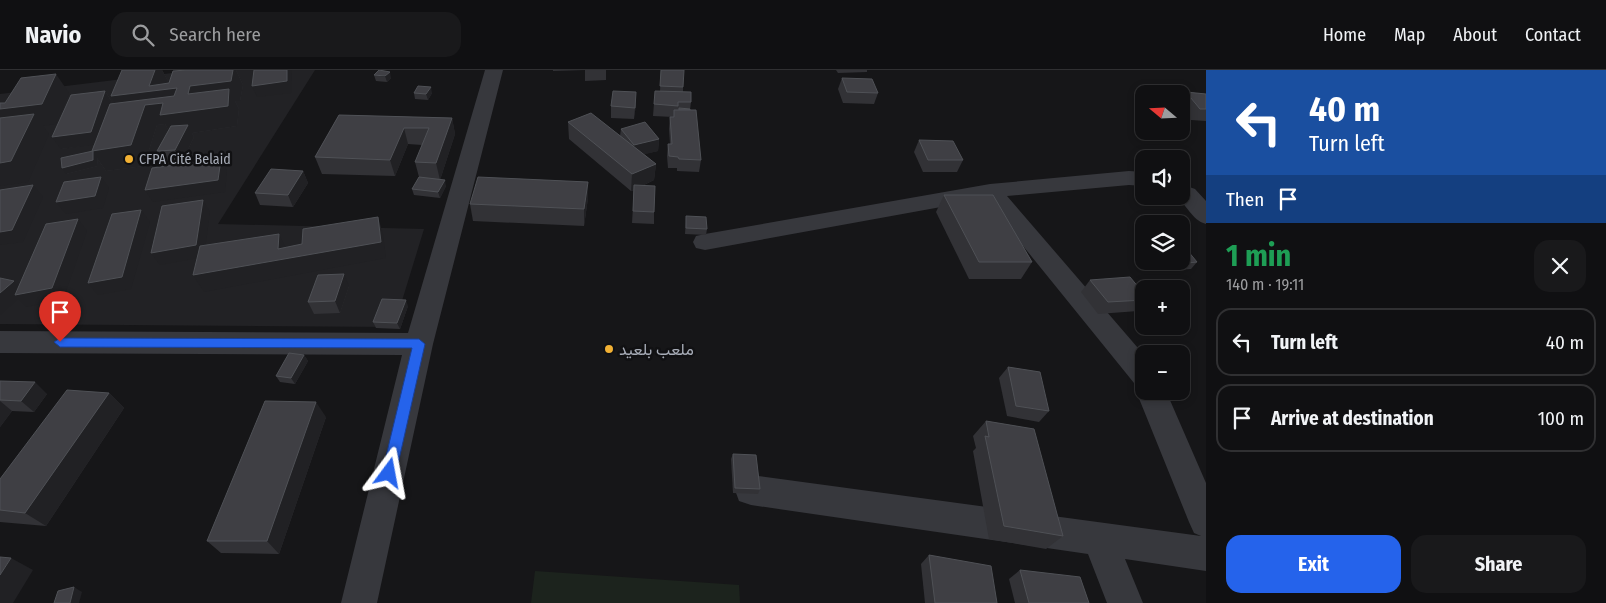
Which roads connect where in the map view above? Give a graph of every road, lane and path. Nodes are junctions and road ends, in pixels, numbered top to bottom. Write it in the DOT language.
graph roads {
  1 [pos="494,70"];
  2 [pos="1135,178"];
  3 [pos="990,191"];
  4 [pos="1190,197"];
  5 [pos="1206,216"];
  6 [pos="705,242"];
  7 [pos="0,342"];
  8 [pos="419,344"];
  9 [pos="1135,364"];
  10 [pos="1155,400"];
  11 [pos="751,490"];
  12 [pos="1206,522"];
  13 [pos="1099,539"];
  14 [pos="1206,554"];
  15 [pos="359,603"];
  16 [pos="1125,603"];
  1 -- 8 [label="street"];
  2 -- 3 [label="street"];
  3 -- 6 [label="street"];
  3 -- 9 [label="street"];
  4 -- 5 [label="street"];
  7 -- 8 [label="street"];
  8 -- 15 [label="street"];
  10 -- 12 [label="street"];
  11 -- 13 [label="street"];
  13 -- 14 [label="street"];
  13 -- 16 [label="street"];
}
